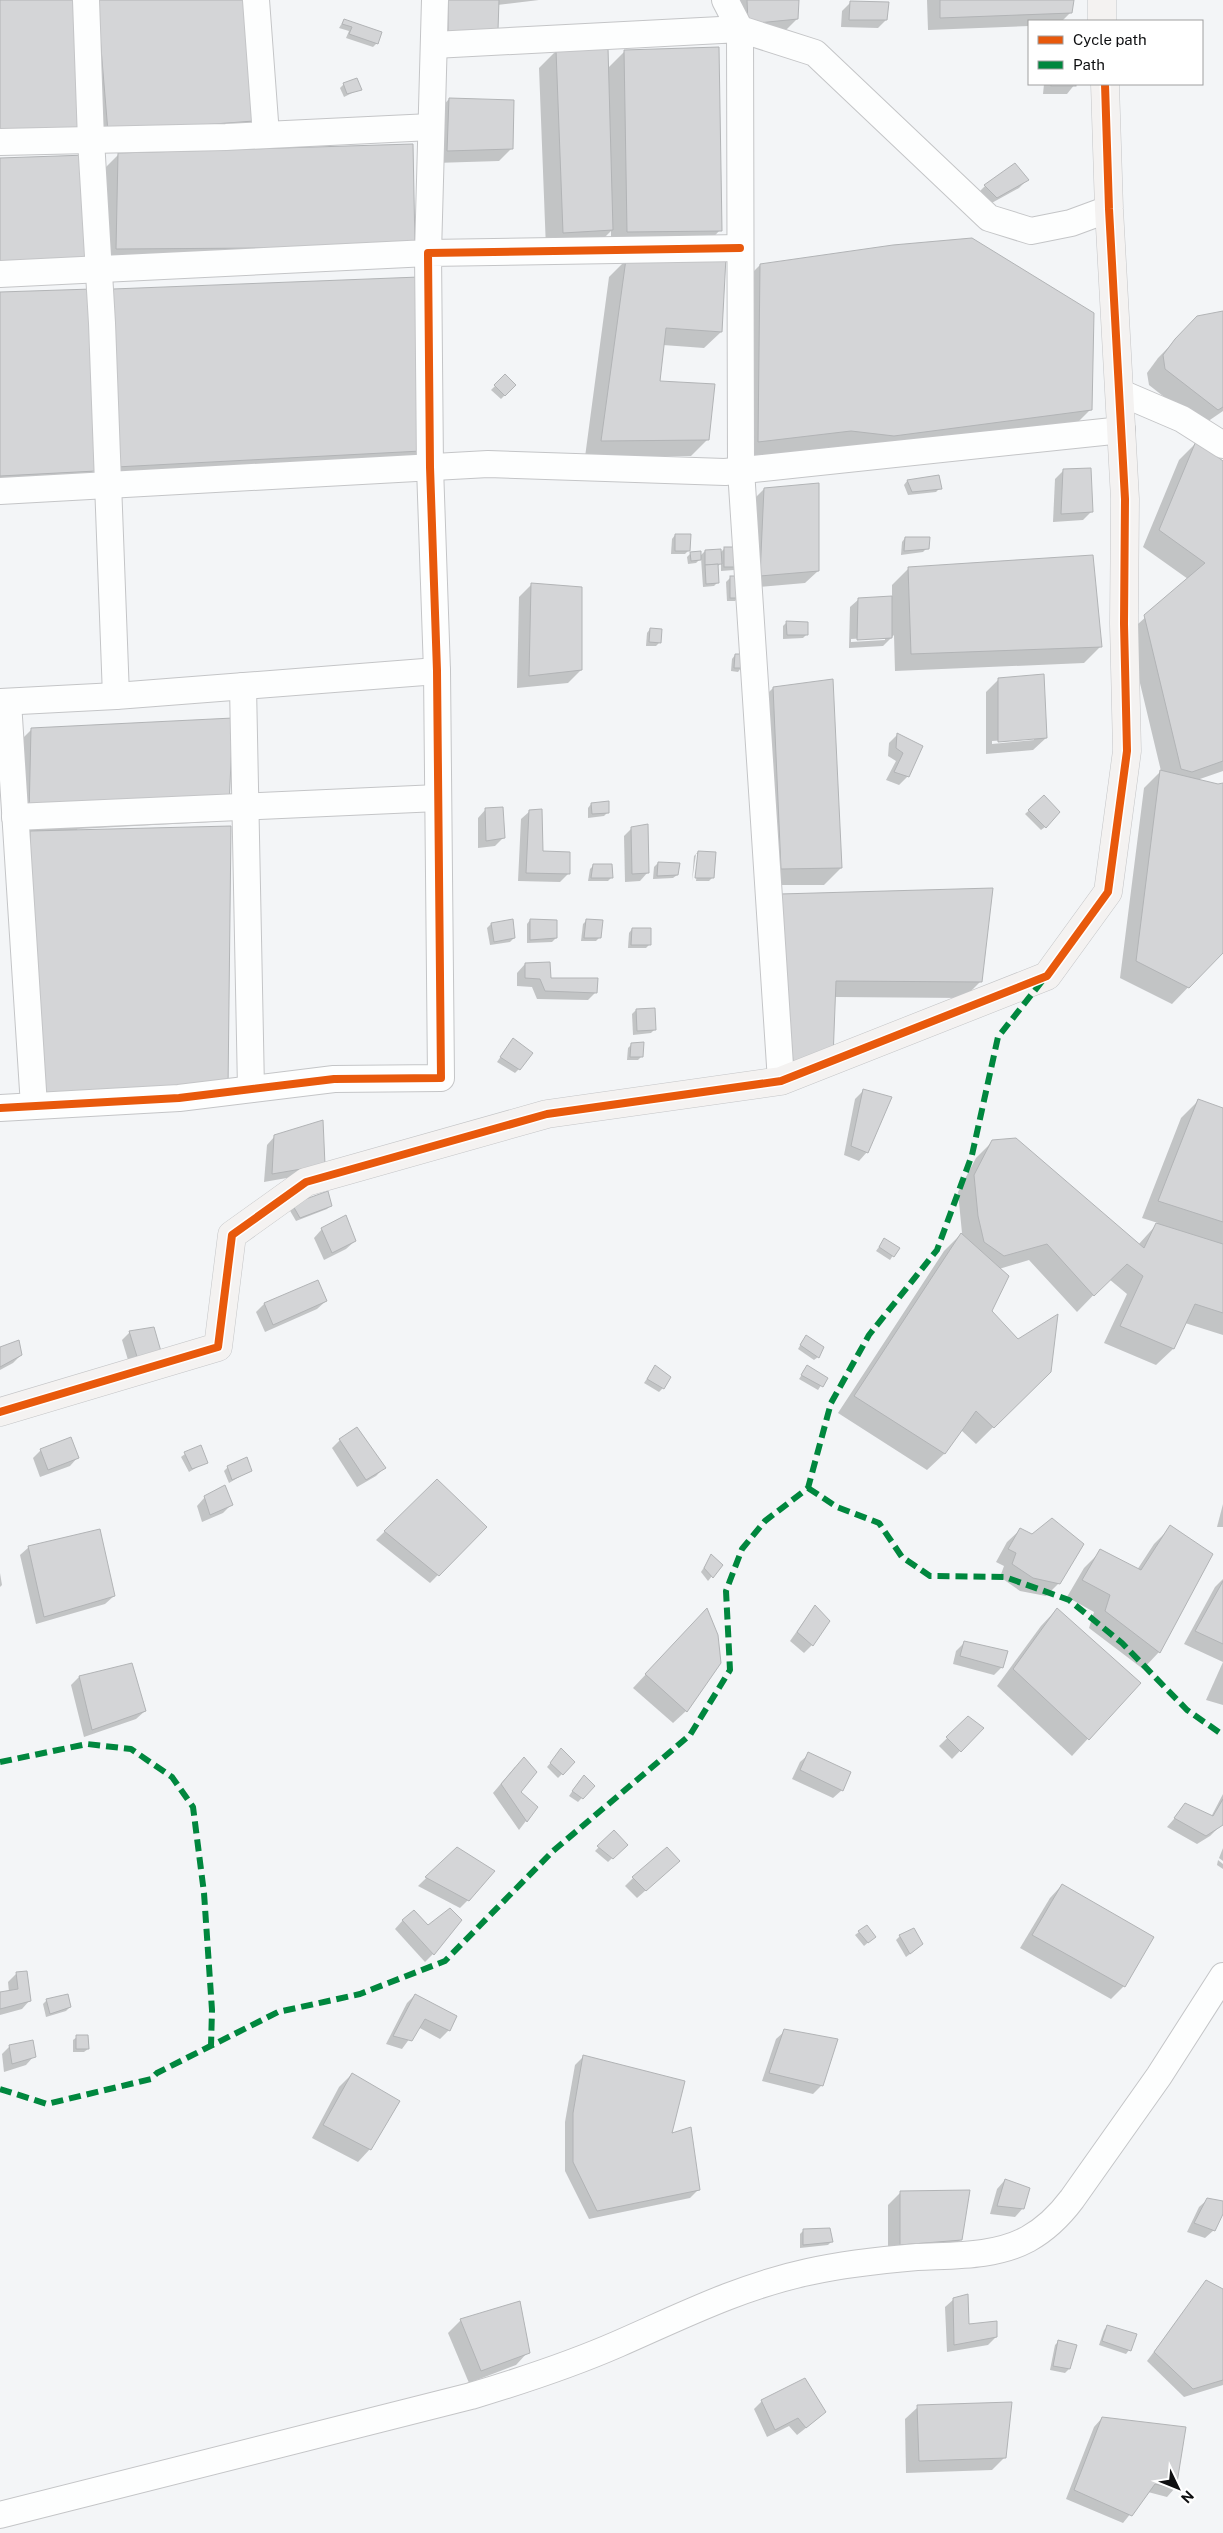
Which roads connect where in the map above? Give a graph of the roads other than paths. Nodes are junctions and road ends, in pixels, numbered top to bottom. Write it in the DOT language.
graph roads {
  1 [pos="86,0"];
  2 [pos="256,0"];
  3 [pos="435,0"];
  4 [pos="725,0"];
  5 [pos="1102,0"];
  6 [pos="1102,20"];
  7 [pos="740,29"];
  8 [pos="434,45"];
  9 [pos="1104,85"];
  10 [pos="431,127"];
  11 [pos="266,135"];
  12 [pos="91,140"];
  13 [pos="0,142"];
  14 [pos="1109,209"];
  15 [pos="740,248"];
  16 [pos="428,253"];
  17 [pos="99,270"];
  18 [pos="0,274"];
  19 [pos="1119,392"];
  20 [pos="1122,430"];
  21 [pos="1223,445"];
  22 [pos="430,467"];
  23 [pos="741,470"];
  24 [pos="108,485"];
  25 [pos="0,491"];
  26 [pos="437,671"];
  27 [pos="243,686"];
  28 [pos="116,696"];
  29 [pos="4,702"];
  30 [pos="438,798"];
  31 [pos="245,807"];
  32 [pos="15,817"];
  33 [pos="781,1080"];
  34 [pos="251,1089"];
  35 [pos="34,1106"];
  36 [pos="0,1108"];
  37 [pos="0,1412"];
  38 [pos="1223,1976"];
  39 [pos="0,2515"];
  1 -- 12 [label="street"];
  2 -- 11 [label="street"];
  3 -- 8 [label="street"];
  4 -- 7 [label="street"];
  5 -- 6 [label="street"];
  7 -- 8 [label="street"];
  7 -- 14 [label="street"];
  7 -- 15 [label="street"];
  8 -- 10 [label="street"];
  9 -- 14 [label="street"];
  10 -- 11 [label="street"];
  10 -- 16 [label="street"];
  11 -- 12 [label="street"];
  12 -- 13 [label="street"];
  12 -- 17 [label="street"];
  14 -- 19 [label="street"];
  15 -- 16 [label="street"];
  15 -- 23 [label="street"];
  16 -- 17 [label="street"];
  16 -- 22 [label="street"];
  17 -- 18 [label="street"];
  17 -- 24 [label="street"];
  19 -- 20 [label="street"];
  19 -- 21 [label="street"];
  20 -- 23 [label="street"];
  20 -- 33 [label="street"];
  22 -- 23 [label="street"];
  22 -- 24 [label="street"];
  22 -- 26 [label="street"];
  23 -- 33 [label="street"];
  24 -- 25 [label="street"];
  24 -- 28 [label="street"];
  26 -- 27 [label="street"];
  26 -- 30 [label="street"];
  27 -- 28 [label="street"];
  27 -- 31 [label="street"];
  28 -- 29 [label="street"];
  29 -- 32 [label="street"];
  30 -- 31 [label="street"];
  30 -- 34 [label="street"];
  31 -- 32 [label="street"];
  31 -- 34 [label="street"];
  32 -- 35 [label="street"];
  33 -- 37 [label="street"];
  34 -- 35 [label="street"];
  35 -- 36 [label="street"];
  38 -- 39 [label="street"];
}
